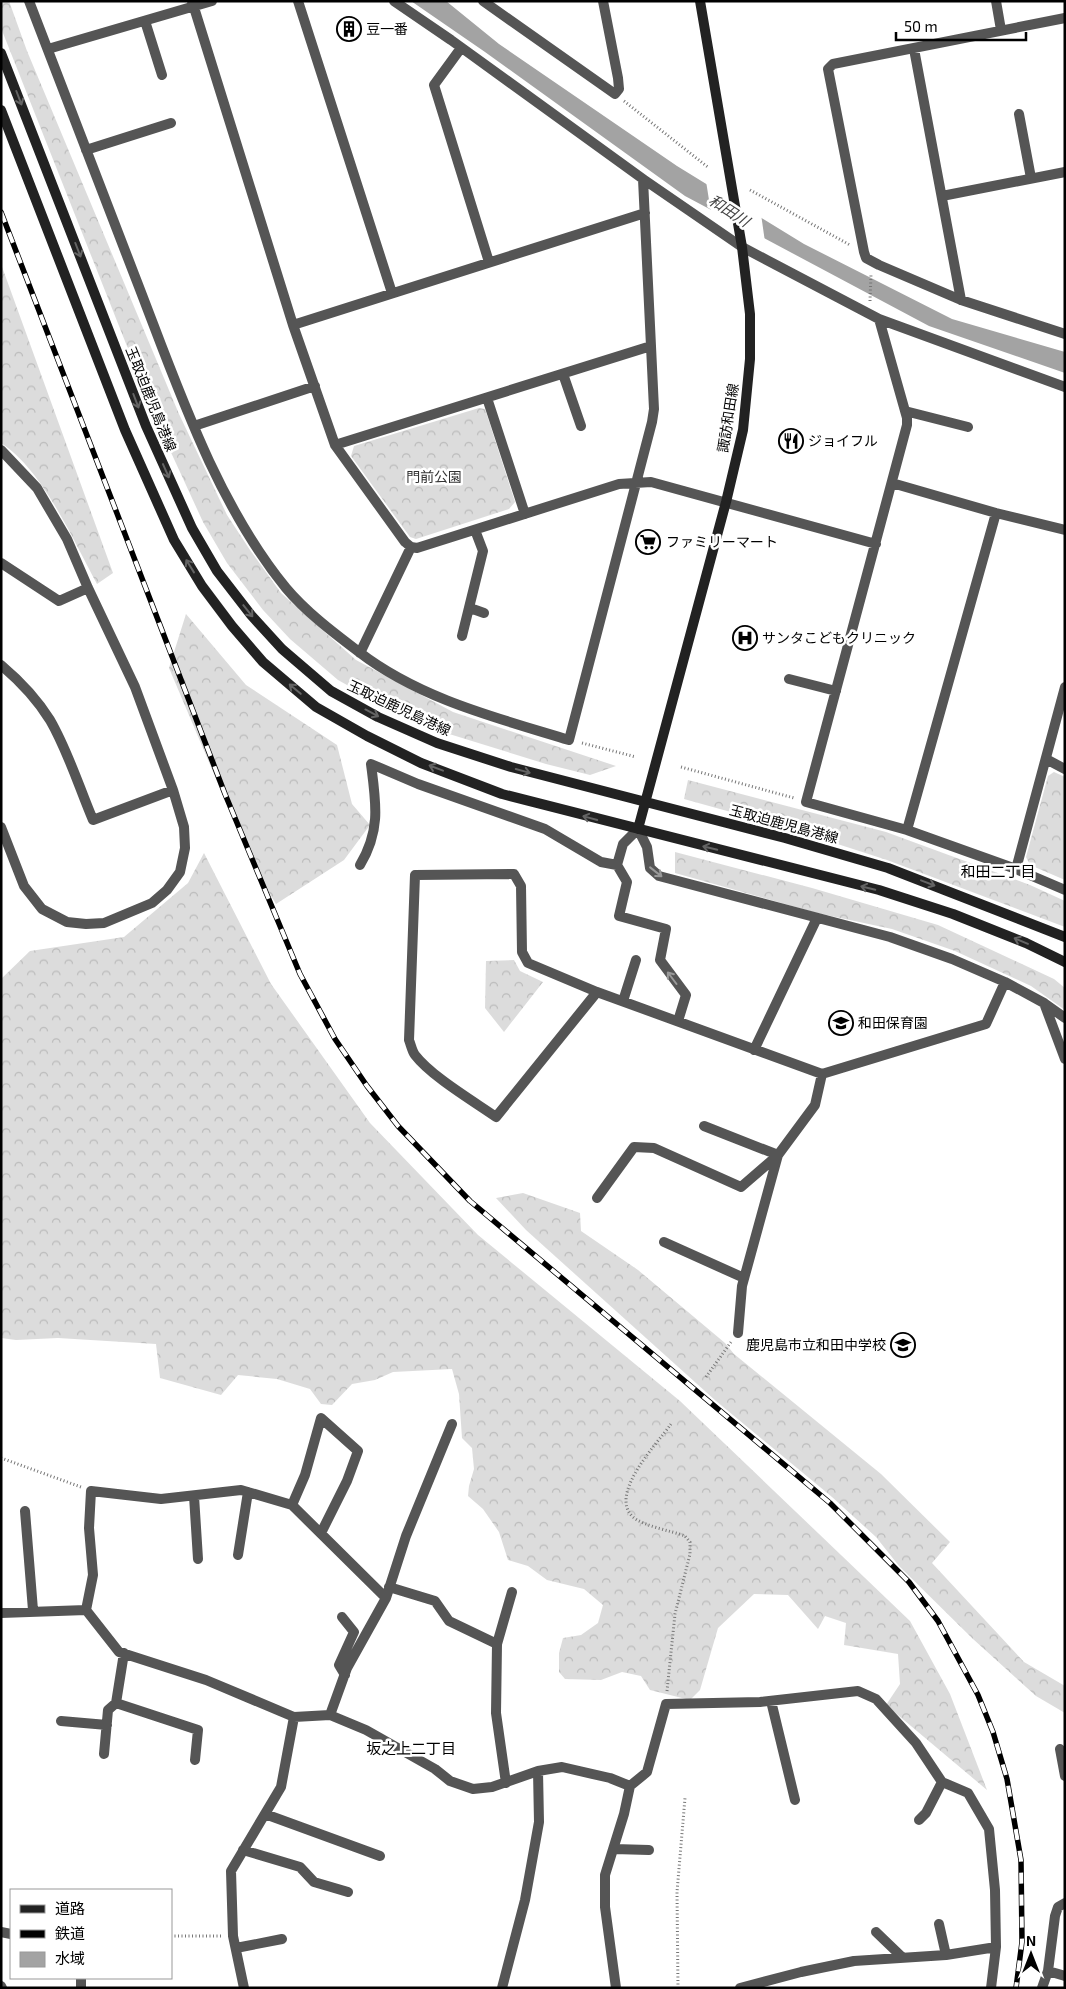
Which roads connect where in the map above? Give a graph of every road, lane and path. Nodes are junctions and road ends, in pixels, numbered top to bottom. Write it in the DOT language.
graph roads {
  1 [pos="29,1"];
  2 [pos="212,1"];
  3 [pos="298,1"];
  4 [pos="394,1"];
  5 [pos="483,1"];
  6 [pos="603,1"];
  7 [pos="700,1"];
  8 [pos="996,1"];
  9 [pos="193,4"];
  10 [pos="1065,18"];
  11 [pos="145,21"];
  12 [pos="1001,30"];
  13 [pos="461,48"];
  14 [pos="48,49"];
  15 [pos="914,49"];
  16 [pos="1,53"];
  17 [pos="162,75"];
  18 [pos="616,94"];
  19 [pos="1,110"];
  20 [pos="1019,114"];
  21 [pos="171,123"];
  22 [pos="86,150"];
  23 [pos="709,168"];
  24 [pos="1065,172"];
  25 [pos="1031,178"];
  26 [pos="643,179"];
  27 [pos="750,190"];
  28 [pos="942,196"];
  29 [pos="645,213"];
  30 [pos="742,247"];
  31 [pos="864,252"];
  32 [pos="872,261"];
  33 [pos="489,262"];
  34 [pos="392,293"];
  35 [pos="961,300"];
  36 [pos="875,316"];
  37 [pos="293,325"];
  38 [pos="1065,334"];
  39 [pos="651,346"];
  40 [pos="563,374"];
  41 [pos="315,386"];
  42 [pos="1065,387"];
  43 [pos="487,398"];
  44 [pos="905,411"];
  45 [pos="194,426"];
  46 [pos="581,426"];
  47 [pos="968,427"];
  48 [pos="335,445"];
  49 [pos="1,450"];
  50 [pos="637,482"];
  51 [pos="892,483"];
  52 [pos="726,502"];
  53 [pos="996,513"];
  54 [pos="525,514"];
  55 [pos="475,530"];
  56 [pos="1065,530"];
  57 [pos="876,544"];
  58 [pos="411,547"];
  59 [pos="1,563"];
  60 [pos="88,588"];
  61 [pos="470,608"];
  62 [pos="484,612"];
  63 [pos="462,636"];
  64 [pos="360,653"];
  65 [pos="1,665"];
  66 [pos="789,679"];
  67 [pos="1065,687"];
  68 [pos="836,691"];
  69 [pos="569,740"];
  70 [pos="636,757"];
  71 [pos="1046,759"];
  72 [pos="681,767"];
  73 [pos="1065,769"];
  74 [pos="173,790"];
  75 [pos="646,802"];
  76 [pos="806,802"];
  77 [pos="1,827"];
  78 [pos="638,830"];
  79 [pos="907,830"];
  80 [pos="360,865"];
  81 [pos="617,865"];
  82 [pos="1016,869"];
  83 [pos="1065,890"];
  84 [pos="817,918"];
  85 [pos="1062,935"];
  86 [pos="636,960"];
  87 [pos="1065,962"];
  88 [pos="1005,982"];
  89 [pos="597,992"];
  90 [pos="623,1001"];
  91 [pos="1044,1003"];
  92 [pos="1065,1018"];
  93 [pos="678,1021"];
  94 [pos="754,1050"];
  95 [pos="1065,1059"];
  96 [pos="822,1074"];
  97 [pos="704,1126"];
  98 [pos="778,1155"];
  99 [pos="597,1198"];
  100 [pos="664,1242"];
  101 [pos="744,1278"];
  102 [pos="738,1333"];
  103 [pos="706,1377"];
  104 [pos="452,1424"];
  105 [pos="671,1424"];
  106 [pos="1,1458"];
  107 [pos="91,1490"];
  108 [pos="248,1492"];
  109 [pos="194,1496"];
  110 [pos="292,1505"];
  111 [pos="25,1511"];
  112 [pos="322,1533"];
  113 [pos="238,1555"];
  114 [pos="198,1559"];
  115 [pos="388,1592"];
  116 [pos="512,1592"];
  117 [pos="33,1610"];
  118 [pos="86,1610"];
  119 [pos="1,1613"];
  120 [pos="342,1617"];
  121 [pos="497,1644"];
  122 [pos="124,1653"];
  123 [pos="345,1676"];
  124 [pos="772,1701"];
  125 [pos="116,1703"];
  126 [pos="666,1704"];
  127 [pos="330,1715"];
  128 [pos="294,1717"];
  129 [pos="62,1721"];
  130 [pos="107,1725"];
  131 [pos="1060,1749"];
  132 [pos="104,1754"];
  133 [pos="195,1760"];
  134 [pos="538,1771"];
  135 [pos="1065,1776"];
  136 [pos="942,1782"];
  137 [pos="506,1783"];
  138 [pos="630,1786"];
  139 [pos="686,1798"];
  140 [pos="795,1800"];
  141 [pos="264,1814"];
  142 [pos="919,1820"];
  143 [pos="614,1849"];
  144 [pos="243,1850"];
  145 [pos="649,1850"];
  146 [pos="380,1856"];
  147 [pos="348,1892"];
  148 [pos="1065,1903"];
  149 [pos="939,1924"];
  150 [pos="876,1932"];
  151 [pos="172,1936"];
  152 [pos="232,1936"];
  153 [pos="282,1939"];
  154 [pos="996,1947"];
  155 [pos="236,1948"];
  156 [pos="946,1955"];
  157 [pos="902,1957"];
  158 [pos="1048,1971"];
  159 [pos="1065,1976"];
  160 [pos="244,1988"];
  161 [pos="502,1988"];
  162 [pos="616,1988"];
  163 [pos="678,1988"];
  164 [pos="740,1988"];
  165 [pos="991,1988"];
  166 [pos="1042,1988"];
  1 -- 14 [label="street"];
  2 -- 9 [label="street"];
  3 -- 34 [label="street"];
  4 -- 13 [label="street"];
  5 -- 18 [label="street"];
  6 -- 18 [label="street"];
  7 -- 30 [label="main road, 諏訪和田線"];
  8 -- 12 [label="street"];
  9 -- 11 [label="street"];
  9 -- 37 [label="street"];
  10 -- 12 [label="street"];
  11 -- 14 [label="street"];
  11 -- 17 [label="street"];
  12 -- 15 [label="street"];
  13 -- 26 [label="street"];
  13 -- 33 [label="street"];
  14 -- 22 [label="street"];
  15 -- 28 [label="street"];
  15 -- 31 [label="street"];
  16 -- 75 [label="main road, 玉取迫鹿児島港線, one-way"];
  18 -- 23 [label="path"];
  78 -- 19 [label="main road, one-way"];
  20 -- 25 [label="street"];
  21 -- 22 [label="street"];
  22 -- 45 [label="street"];
  24 -- 25 [label="street"];
  25 -- 28 [label="street"];
  26 -- 29 [label="street"];
  26 -- 30 [label="street"];
  27 -- 31 [label="path"];
  28 -- 35 [label="street"];
  29 -- 33 [label="street"];
  29 -- 39 [label="street"];
  30 -- 36 [label="street"];
  30 -- 52 [label="main road, 諏訪和田線"];
  31 -- 32 [label="street"];
  32 -- 35 [label="street"];
  32 -- 36 [label="path"];
  33 -- 34 [label="street"];
  34 -- 37 [label="street"];
  35 -- 38 [label="street"];
  36 -- 42 [label="street"];
  36 -- 44 [label="street"];
  37 -- 41 [label="street"];
  39 -- 40 [label="street"];
  39 -- 50 [label="street"];
  40 -- 43 [label="street"];
  40 -- 46 [label="street"];
  41 -- 45 [label="street"];
  41 -- 48 [label="street"];
  43 -- 48 [label="street"];
  43 -- 54 [label="street"];
  44 -- 47 [label="street"];
  44 -- 51 [label="street"];
  45 -- 64 [label="street"];
  48 -- 58 [label="street"];
  49 -- 60 [label="street"];
  50 -- 52 [label="street"];
  50 -- 54 [label="street"];
  50 -- 69 [label="street"];
  51 -- 53 [label="street"];
  51 -- 57 [label="street"];
  52 -- 57 [label="street"];
  52 -- 75 [label="main road, 諏訪和田線"];
  53 -- 56 [label="street"];
  53 -- 79 [label="street"];
  54 -- 55 [label="street"];
  55 -- 58 [label="street"];
  55 -- 61 [label="street"];
  57 -- 68 [label="street"];
  58 -- 64 [label="street"];
  59 -- 60 [label="street"];
  60 -- 74 [label="street"];
  61 -- 62 [label="street"];
  61 -- 63 [label="street"];
  64 -- 69 [label="street"];
  65 -- 74 [label="street"];
  66 -- 68 [label="street"];
  67 -- 71 [label="street"];
  68 -- 76 [label="street"];
  69 -- 70 [label="path"];
  71 -- 73 [label="street"];
  71 -- 82 [label="street"];
  72 -- 76 [label="path"];
  74 -- 77 [label="street"];
  75 -- 78 [label="main road, 諏訪和田線"];
  75 -- 85 [label="main road, 玉取迫鹿児島港線, one-way"];
  76 -- 79 [label="street"];
  78 -- 81 [label="street"];
  78 -- 84 [label="street, one-way"];
  87 -- 78 [label="main road, one-way"];
  79 -- 82 [label="street"];
  80 -- 81 [label="street"];
  93 -- 81 [label="street, one-way"];
  82 -- 83 [label="street"];
  84 -- 88 [label="street"];
  84 -- 94 [label="street"];
  86 -- 90 [label="street"];
  88 -- 91 [label="street"];
  88 -- 96 [label="street"];
  89 -- 89 [label="street"];
  89 -- 90 [label="street"];
  90 -- 93 [label="street"];
  91 -- 92 [label="street"];
  91 -- 95 [label="street"];
  93 -- 94 [label="street"];
  94 -- 96 [label="street"];
  96 -- 98 [label="street"];
  97 -- 98 [label="street"];
  98 -- 99 [label="street"];
  98 -- 101 [label="street"];
  100 -- 101 [label="street"];
  101 -- 102 [label="street"];
  102 -- 103 [label="path"];
  104 -- 115 [label="street"];
  105 -- 126 [label="path"];
  106 -- 107 [label="path"];
  107 -- 109 [label="street"];
  107 -- 118 [label="street"];
  108 -- 109 [label="street"];
  108 -- 110 [label="street"];
  108 -- 113 [label="street"];
  109 -- 114 [label="street"];
  110 -- 112 [label="street"];
  110 -- 112 [label="street"];
  111 -- 117 [label="street"];
  112 -- 115 [label="street"];
  115 -- 121 [label="street"];
  115 -- 123 [label="street"];
  116 -- 121 [label="street"];
  117 -- 118 [label="street"];
  117 -- 119 [label="street"];
  118 -- 122 [label="street"];
  120 -- 123 [label="street"];
  121 -- 137 [label="street"];
  122 -- 125 [label="street"];
  122 -- 128 [label="street"];
  123 -- 127 [label="street"];
  124 -- 126 [label="street"];
  124 -- 136 [label="street"];
  124 -- 140 [label="street"];
  125 -- 130 [label="street"];
  125 -- 133 [label="street"];
  126 -- 138 [label="street"];
  127 -- 128 [label="street"];
  127 -- 137 [label="street"];
  128 -- 141 [label="street"];
  129 -- 130 [label="street"];
  130 -- 132 [label="street"];
  131 -- 135 [label="street"];
  134 -- 137 [label="street"];
  134 -- 138 [label="street"];
  134 -- 161 [label="street"];
  136 -- 142 [label="street"];
  136 -- 154 [label="street"];
  138 -- 143 [label="street"];
  139 -- 163 [label="path"];
  141 -- 144 [label="street"];
  141 -- 146 [label="street"];
  143 -- 145 [label="street"];
  143 -- 162 [label="street"];
  144 -- 147 [label="street"];
  144 -- 152 [label="street"];
  148 -- 158 [label="street"];
  149 -- 156 [label="street"];
  150 -- 157 [label="street"];
  151 -- 152 [label="path"];
  152 -- 155 [label="street"];
  153 -- 155 [label="street"];
  154 -- 156 [label="street"];
  154 -- 165 [label="street"];
  155 -- 160 [label="street"];
  156 -- 157 [label="street"];
  157 -- 164 [label="street"];
  158 -- 159 [label="street"];
  158 -- 166 [label="street"];
}
